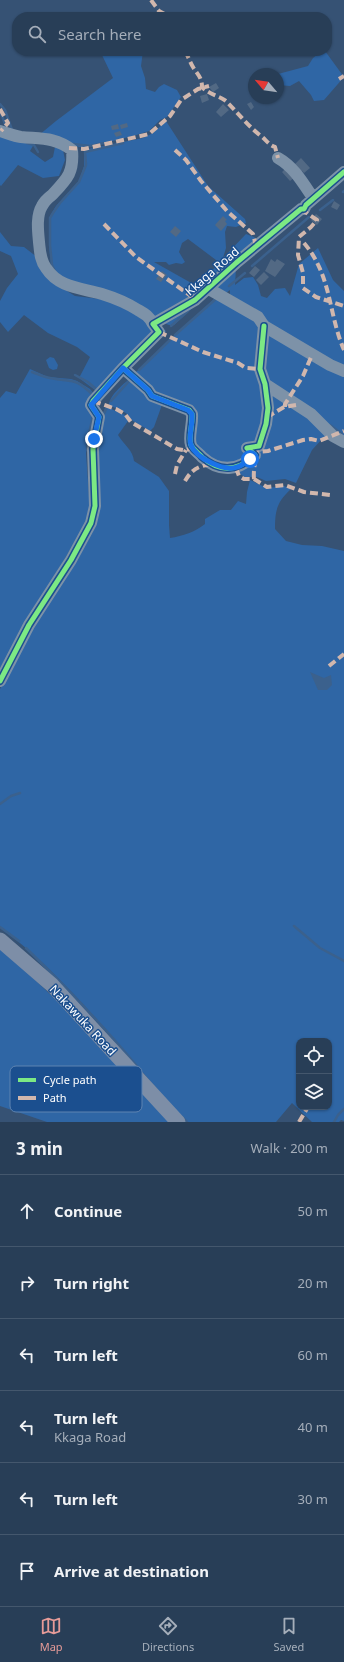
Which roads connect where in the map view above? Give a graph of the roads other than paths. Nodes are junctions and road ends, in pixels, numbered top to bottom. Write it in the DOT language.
graph roads {
  1 [pos="0,131"];
  2 [pos="278,158"];
  3 [pos="341,177"];
  4 [pos="313,198"];
  5 [pos="208,289"];
  6 [pos="153,324"];
  7 [pos="264,326"];
  8 [pos="123,368"];
  9 [pos="344,372"];
  10 [pos="265,384"];
  11 [pos="344,442"];
  12 [pos="0,681"];
  13 [pos="0,940"];
  14 [pos="126,1066"];
  15 [pos="142,1083"];
  16 [pos="178,1122"];
  1 -- 6 [label="street"];
  2 -- 4 [label="street"];
  3 -- 4 [label="street, Kkaga Road"];
  4 -- 5 [label="street, Kkaga Road"];
  5 -- 6 [label="street, Kkaga Road"];
  5 -- 7 [label="street"];
  6 -- 8 [label="street"];
  7 -- 9 [label="street"];
  7 -- 10 [label="street"];
  8 -- 10 [label="street"];
  8 -- 12 [label="street"];
  10 -- 11 [label="street"];
  13 -- 14 [label="main road, Nakawuka Road"];
  15 -- 16 [label="main road, Nakawuka Road"];
}
